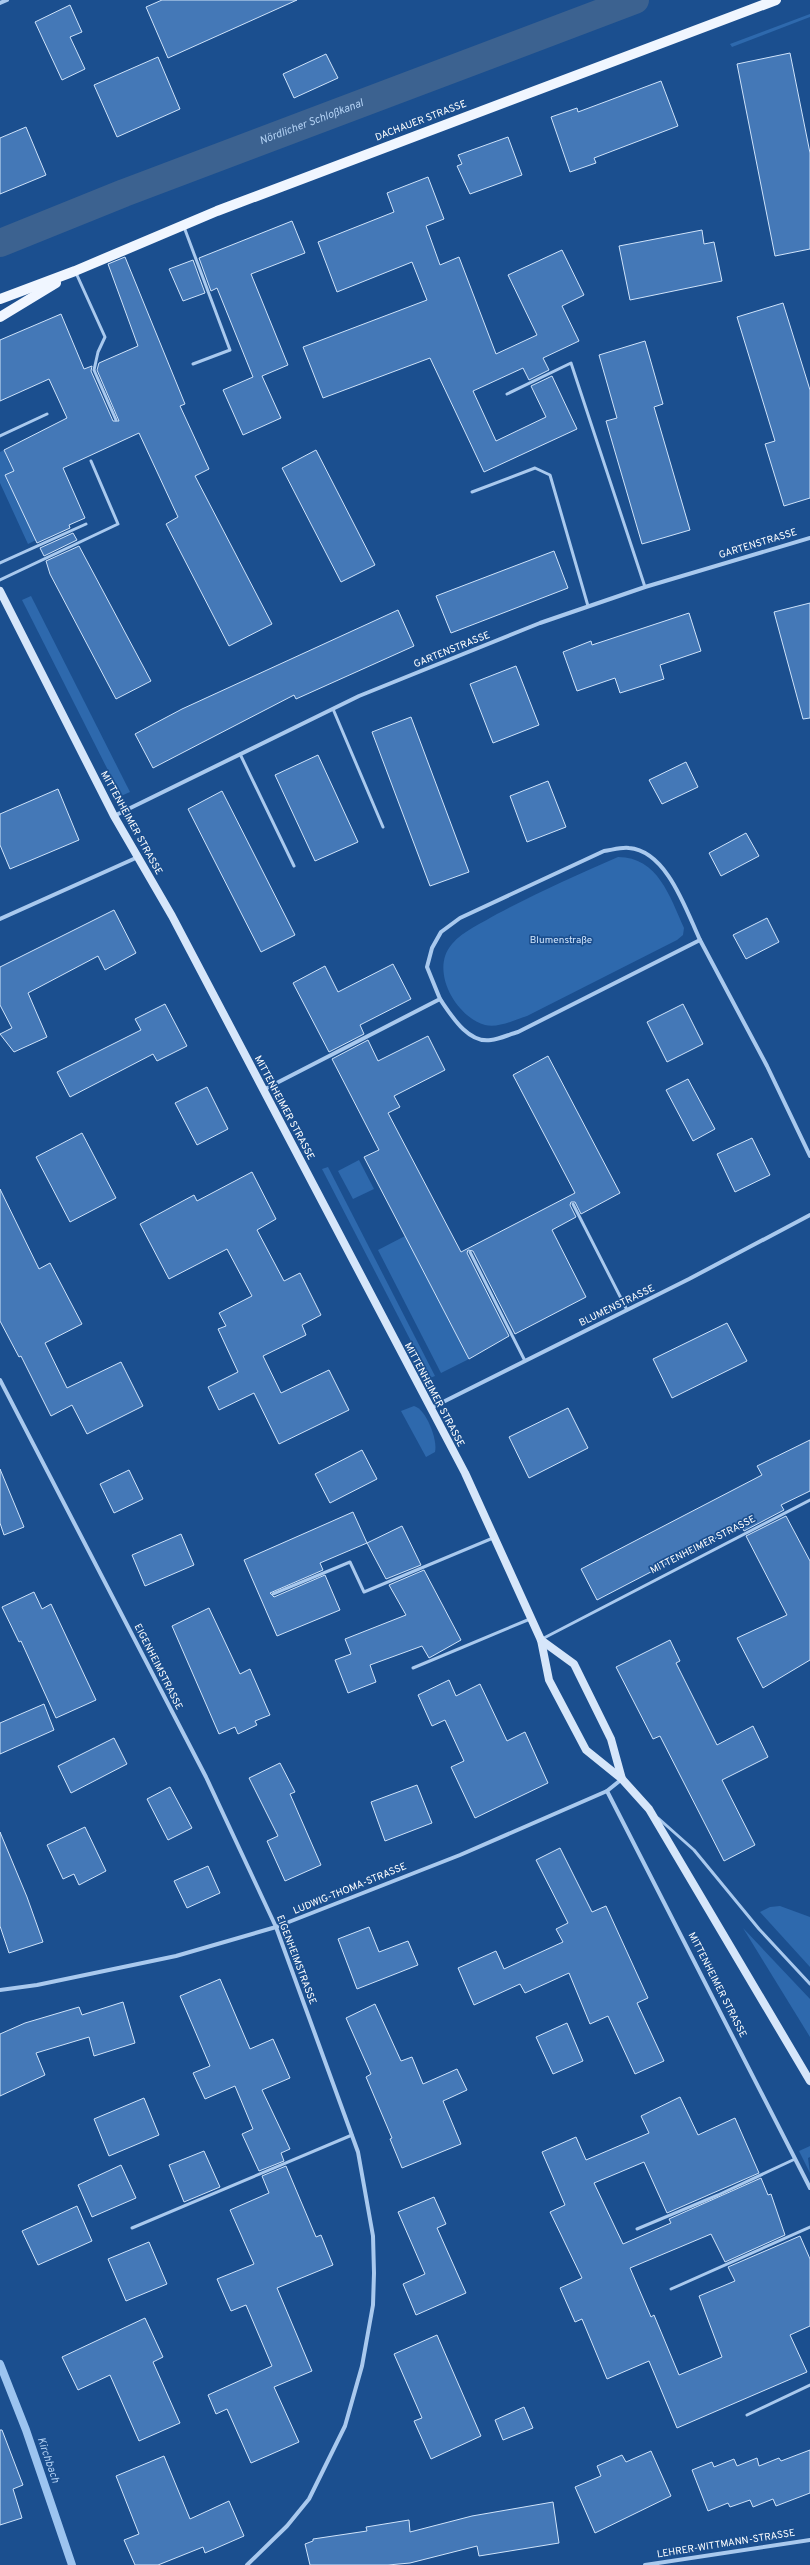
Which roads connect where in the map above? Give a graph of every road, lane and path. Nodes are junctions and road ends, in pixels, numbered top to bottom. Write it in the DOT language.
graph roads {
  1 [pos="7,0"];
  2 [pos="776,0"];
  3 [pos="0,3"];
  4 [pos="184,225"];
  5 [pos="76,271"];
  6 [pos="0,299"];
  7 [pos="0,317"];
  8 [pos="193,364"];
  9 [pos="507,394"];
  10 [pos="47,414"];
  11 [pos="116,420"];
  12 [pos="0,436"];
  13 [pos="91,461"];
  14 [pos="472,492"];
  15 [pos="86,524"];
  16 [pos="810,538"];
  17 [pos="0,563"];
  18 [pos="0,580"];
  19 [pos="645,586"];
  20 [pos="0,591"];
  21 [pos="588,606"];
  22 [pos="333,709"];
  23 [pos="240,754"];
  24 [pos="114,816"];
  25 [pos="382,827"];
  26 [pos="138,857"];
  27 [pos="294,866"];
  28 [pos="0,919"];
  29 [pos="700,940"];
  30 [pos="440,999"];
  31 [pos="263,1090"];
  32 [pos="810,1156"];
  33 [pos="573,1204"];
  34 [pos="810,1215"];
  35 [pos="470,1252"];
  36 [pos="627,1310"];
  37 [pos="525,1361"];
  38 [pos="0,1380"];
  39 [pos="430,1409"];
  40 [pos="810,1500"];
  41 [pos="493,1538"];
  42 [pos="273,1594"];
  43 [pos="530,1619"];
  44 [pos="540,1640"];
  45 [pos="413,1668"];
  46 [pos="622,1778"];
  47 [pos="607,1791"];
  48 [pos="649,1810"];
  49 [pos="276,1927"];
  50 [pos="810,1984"];
  51 [pos="0,1990"];
  52 [pos="810,2081"];
  53 [pos="352,2134"];
  54 [pos="795,2159"];
  55 [pos="810,2188"];
  56 [pos="810,2227"];
  57 [pos="132,2228"];
  58 [pos="637,2228"];
  59 [pos="671,2289"];
  60 [pos="810,2385"];
  61 [pos="746,2415"];
  62 [pos="810,2540"];
  63 [pos="653,2564"];
  64 [pos="247,2565"];
  65 [pos="645,2565"];
  1 -- 3 [label="street"];
  2 -- 4 [label="main road, DACHAUER STRASSE"];
  4 -- 5 [label="main road, DACHAUER STRASSE"];
  4 -- 8 [label="lane"];
  5 -- 6 [label="main road, DACHAUER STRASSE"];
  5 -- 7 [label="main road, DACHAUER STRASSE"];
  5 -- 11 [label="lane"];
  9 -- 19 [label="lane"];
  10 -- 12 [label="lane"];
  13 -- 18 [label="lane"];
  14 -- 21 [label="lane"];
  15 -- 17 [label="lane"];
  16 -- 19 [label="street, GARTENSTRASSE"];
  19 -- 21 [label="street, GARTENSTRASSE"];
  20 -- 24 [label="main road, MITTENHEIMER STRASSE"];
  21 -- 22 [label="street, GARTENSTRASSE"];
  22 -- 23 [label="street, GARTENSTRASSE"];
  22 -- 25 [label="lane"];
  23 -- 24 [label="street, GARTENSTRASSE"];
  23 -- 27 [label="lane"];
  24 -- 26 [label="main road, MITTENHEIMER STRASSE"];
  26 -- 28 [label="street"];
  26 -- 31 [label="main road, MITTENHEIMER STRASSE"];
  29 -- 30 [label="street"];
  29 -- 30 [label="street"];
  29 -- 32 [label="street"];
  30 -- 31 [label="street"];
  31 -- 39 [label="main road, MITTENHEIMER STRASSE"];
  33 -- 36 [label="lane"];
  34 -- 36 [label="street, BLUMENSTRASSE"];
  35 -- 37 [label="lane"];
  36 -- 37 [label="street, BLUMENSTRASSE"];
  37 -- 39 [label="street, BLUMENSTRASSE"];
  38 -- 49 [label="street, EIGENHEIMSTRASSE"];
  39 -- 41 [label="main road, MITTENHEIMER STRASSE"];
  40 -- 44 [label="lane, MITTENHEIMER STRASSE"];
  41 -- 42 [label="lane"];
  41 -- 43 [label="main road, MITTENHEIMER STRASSE"];
  43 -- 44 [label="main road, MITTENHEIMER STRASSE"];
  43 -- 45 [label="lane"];
  44 -- 46 [label="main road, MITTENHEIMER STRASSE"];
  44 -- 46 [label="main road, MITTENHEIMER STRASSE"];
  46 -- 47 [label="street, LUDWIG-THOMA-STRASSE"];
  46 -- 48 [label="main road, MITTENHEIMER STRASSE"];
  47 -- 49 [label="street, LUDWIG-THOMA-STRASSE"];
  47 -- 54 [label="street, MITTENHEIMER STRASSE"];
  48 -- 50 [label="lane"];
  48 -- 52 [label="main road, MITTENHEIMER STRASSE"];
  49 -- 51 [label="street, LUDWIG-THOMA-STRASSE"];
  49 -- 53 [label="street, EIGENHEIMSTRASSE"];
  53 -- 57 [label="lane"];
  53 -- 64 [label="street, EIGENHEIMSTRASSE"];
  54 -- 55 [label="street, MITTENHEIMER STRASSE"];
  54 -- 58 [label="lane"];
  56 -- 59 [label="lane"];
  60 -- 61 [label="lane"];
  62 -- 63 [label="street, LEHRER-WITTMANN-STRASSE"];
  63 -- 65 [label="street, LEHRER-WITTMANN-STRASSE"];
}
